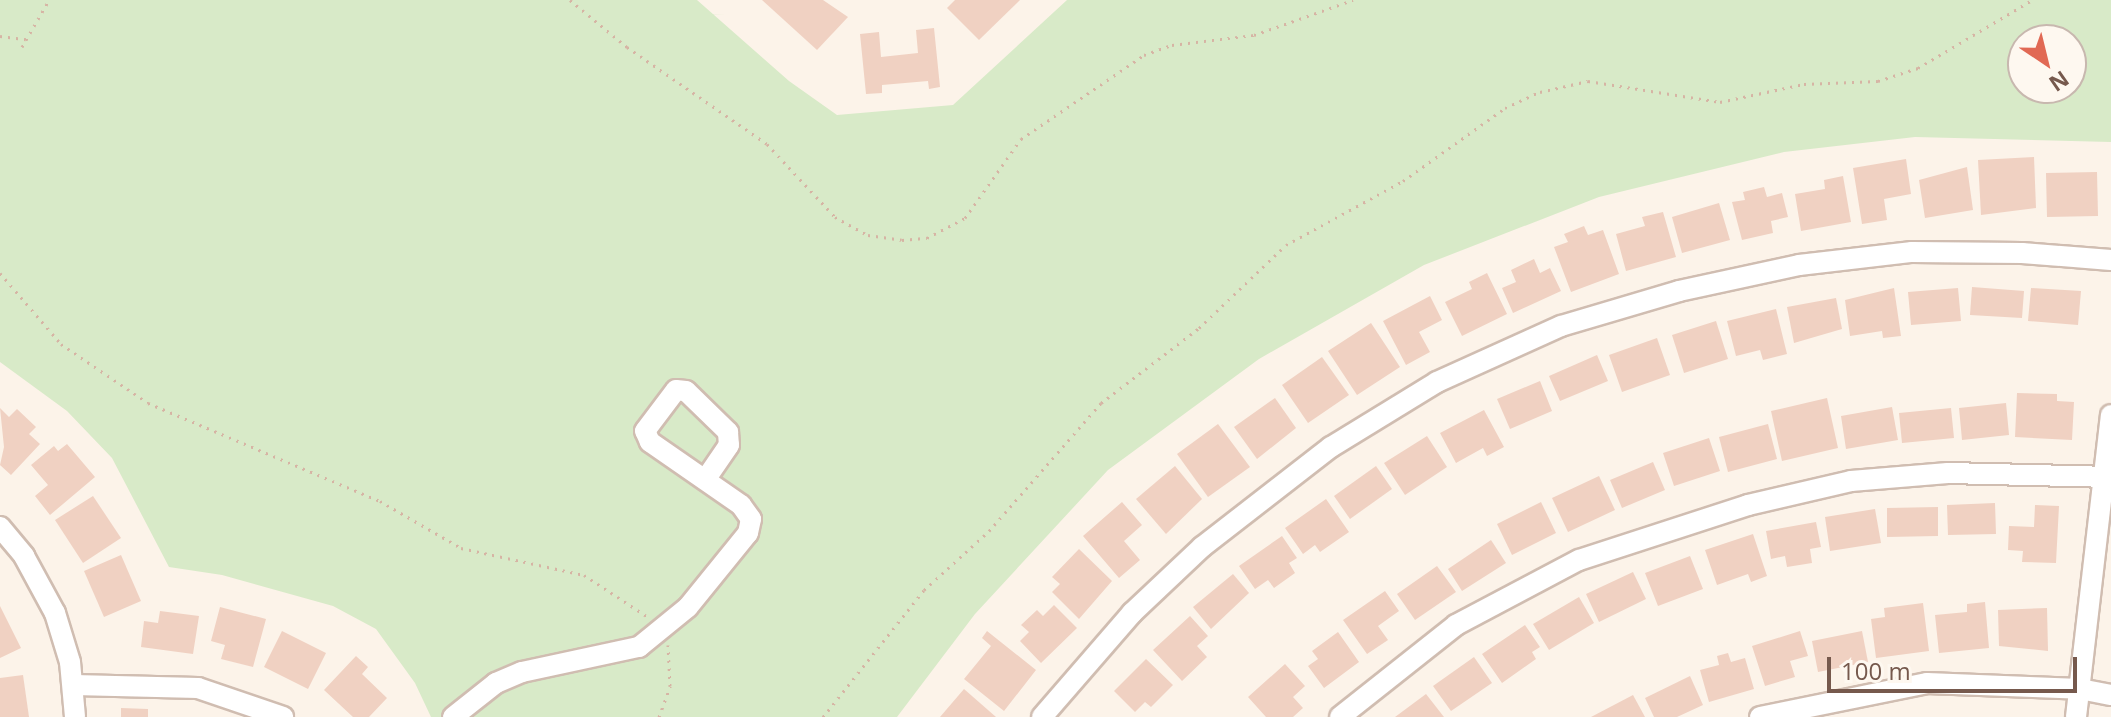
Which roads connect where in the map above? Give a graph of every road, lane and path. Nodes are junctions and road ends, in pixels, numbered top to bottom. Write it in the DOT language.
graph roads {
  1 [pos="49,0"];
  2 [pos="570,0"];
  3 [pos="1353,0"];
  4 [pos="2032,0"];
  5 [pos="0,36"];
  6 [pos="26,39"];
  7 [pos="22,47"];
  8 [pos="2111,260"];
  9 [pos="0,273"];
  10 [pos="2111,415"];
  11 [pos="2108,477"];
  12 [pos="705,480"];
  13 [pos="0,527"];
  14 [pos="663,632"];
  15 [pos="74,685"];
  16 [pos="2080,689"];
  17 [pos="2111,695"];
  18 [pos="75,717"];
  19 [pos="283,717"];
  20 [pos="453,717"];
  21 [pos="659,717"];
  22 [pos="823,717"];
  23 [pos="1042,717"];
  24 [pos="1340,717"];
  25 [pos="1760,717"];
  26 [pos="2076,717"];
  1 -- 6 [label="path"];
  2 -- 3 [label="path"];
  4 -- 22 [label="path"];
  5 -- 6 [label="path"];
  6 -- 7 [label="path"];
  8 -- 23 [label="street"];
  9 -- 14 [label="path"];
  10 -- 11 [label="street"];
  11 -- 16 [label="street"];
  11 -- 24 [label="street"];
  12 -- 12 [label="street"];
  12 -- 14 [label="street"];
  13 -- 15 [label="street"];
  14 -- 20 [label="street"];
  14 -- 21 [label="path"];
  15 -- 18 [label="street"];
  15 -- 19 [label="street"];
  16 -- 17 [label="street"];
  16 -- 25 [label="street"];
  16 -- 26 [label="street"];
}
